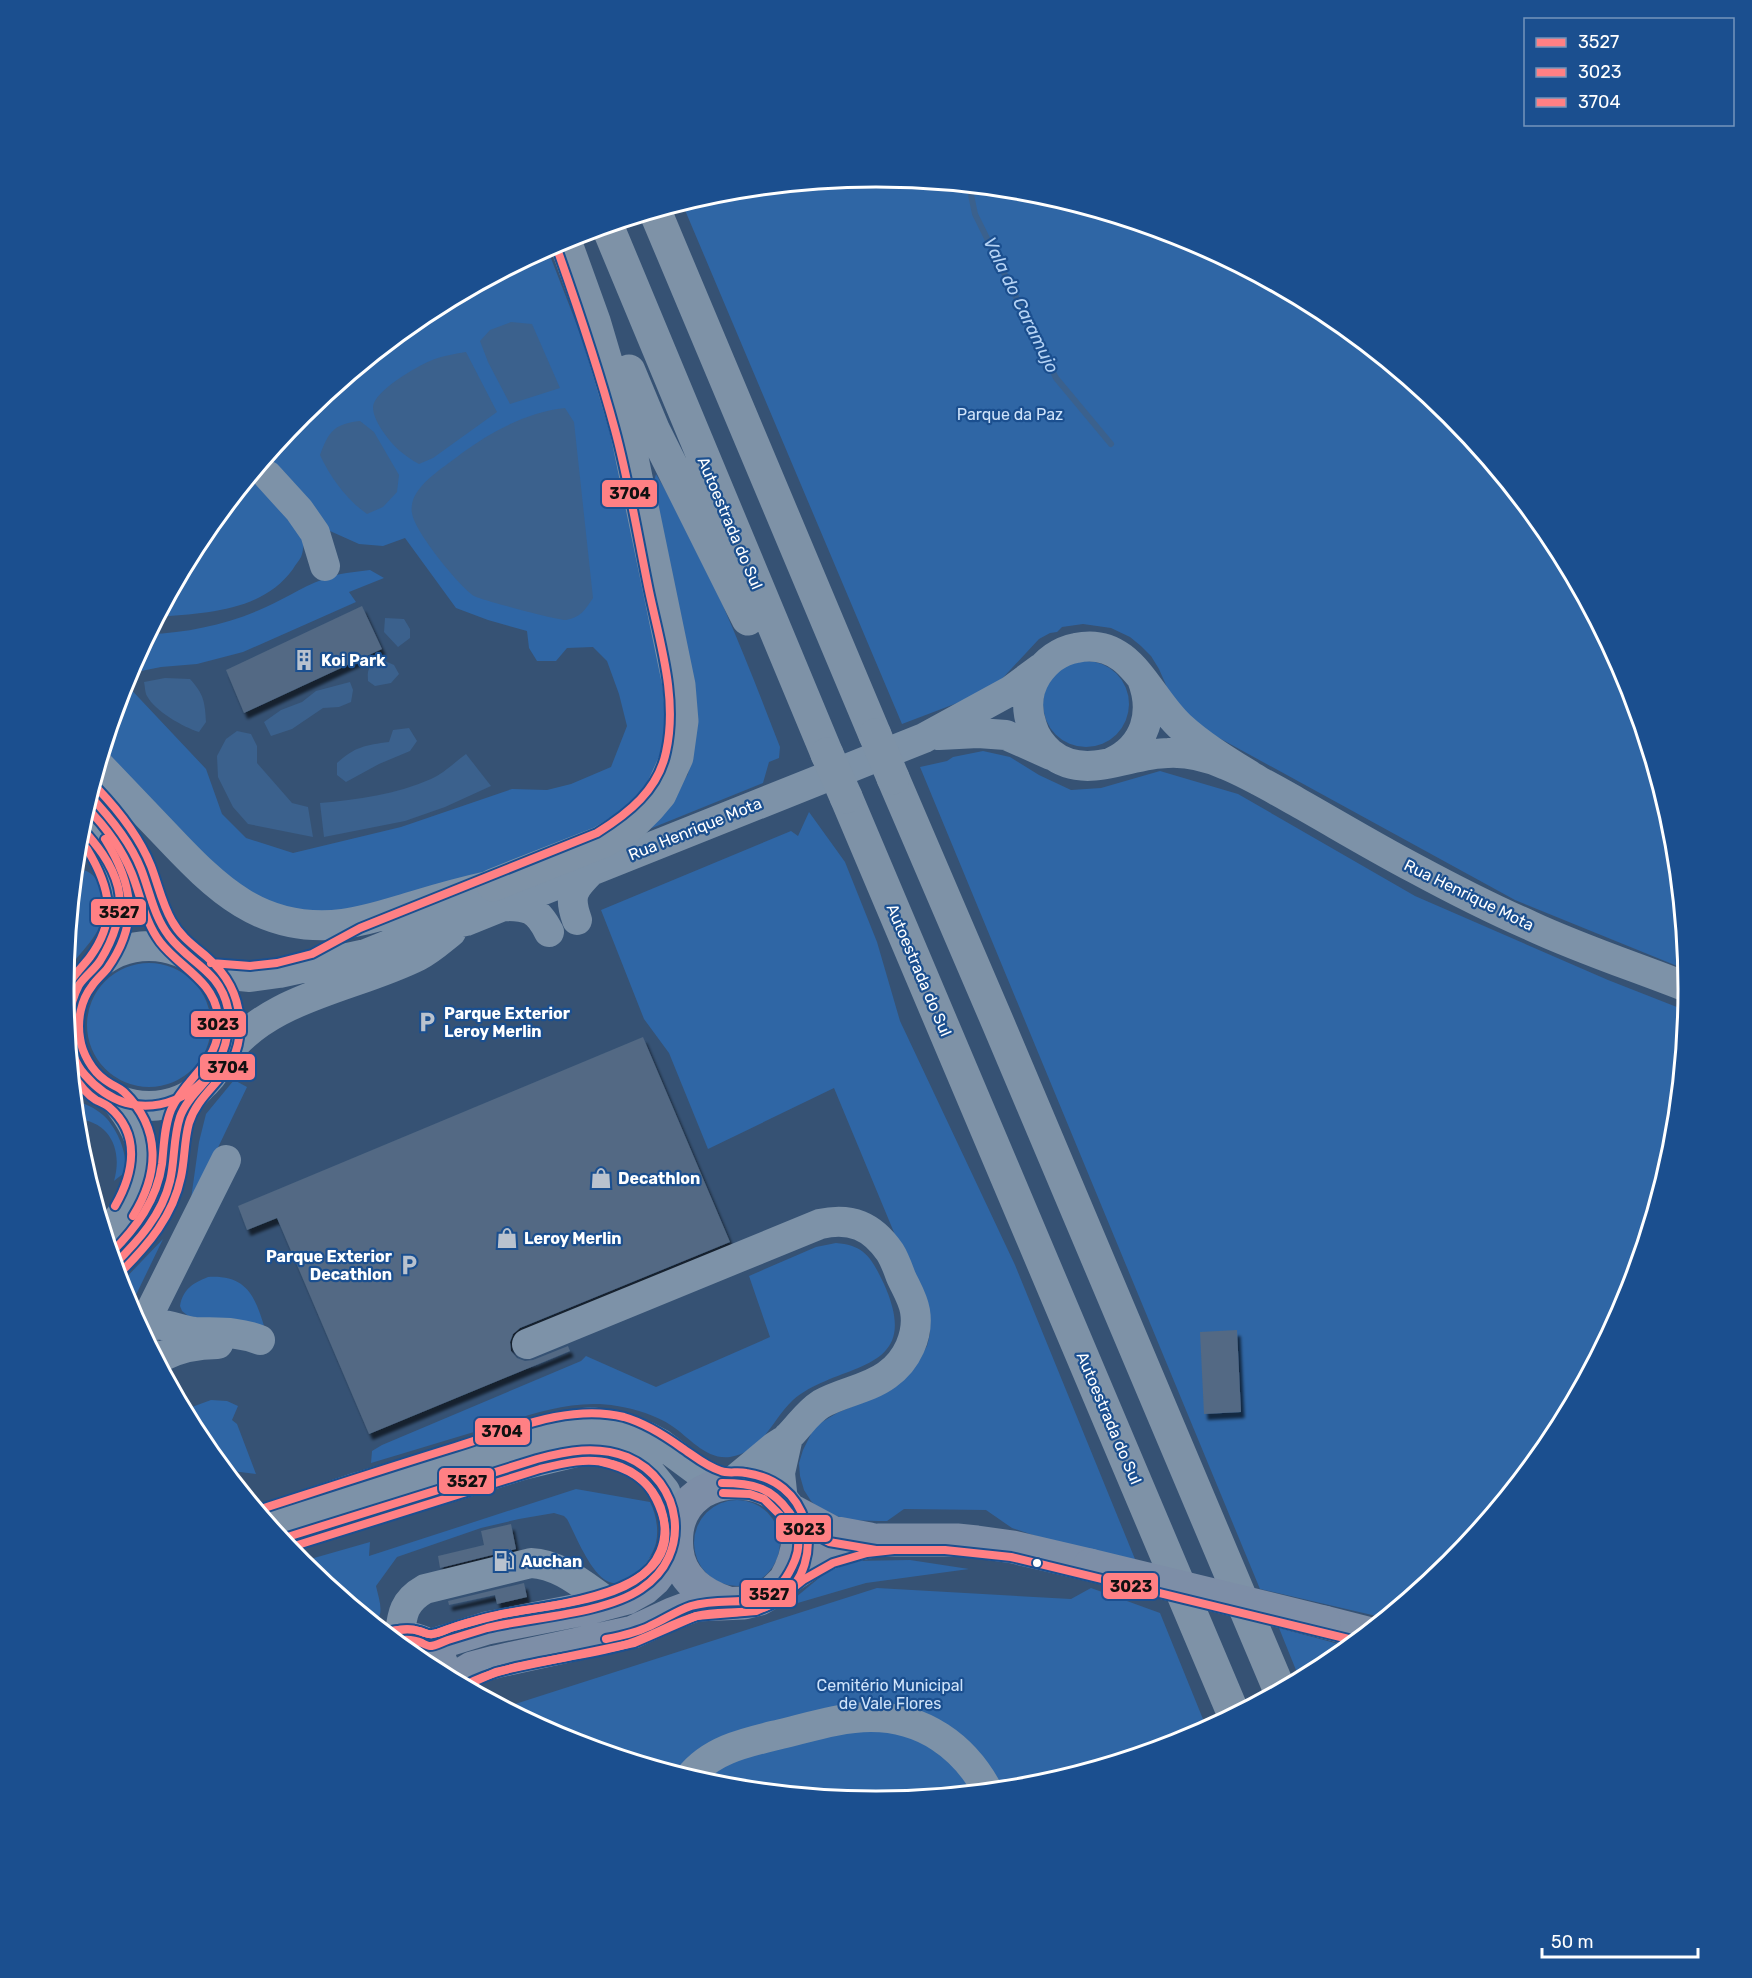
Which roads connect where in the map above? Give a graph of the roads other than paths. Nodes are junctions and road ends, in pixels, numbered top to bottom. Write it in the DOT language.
graph roads {
  1 [pos="658,217"];
  2 [pos="610,232"];
  3 [pos="573,246"];
  4 [pos="568,249"];
  5 [pos="268,476"];
  6 [pos="325,566"];
  7 [pos="1045,664"];
  8 [pos="1141,678"];
  9 [pos="814,721"];
  10 [pos="924,738"];
  11 [pos="1054,756"];
  12 [pos="1103,765"];
  13 [pos="104,770"];
  14 [pos="1259,781"];
  15 [pos="96,802"];
  16 [pos="88,836"];
  17 [pos="591,871"];
  18 [pos="498,896"];
  19 [pos="577,920"];
  20 [pos="466,921"];
  21 [pos="549,932"];
  22 [pos="99,963"];
  23 [pos="199,964"];
  24 [pos="316,964"];
  25 [pos="1678,984"];
  26 [pos="74,998"];
  27 [pos="77,1059"];
  28 [pos="209,1078"];
  29 [pos="79,1085"];
  30 [pos="108,1094"];
  31 [pos="226,1160"];
  32 [pos="110,1228"];
  33 [pos="120,1259"];
  34 [pos="169,1276"];
  35 [pos="146,1321"];
  36 [pos="148,1326"];
  37 [pos="179,1327"];
  38 [pos="527,1344"];
  39 [pos="162,1355"];
  40 [pos="788,1437"];
  41 [pos="727,1483"];
  42 [pos="358,1487"];
  43 [pos="786,1505"];
  44 [pos="265,1508"];
  45 [pos="272,1516"];
  46 [pos="290,1536"];
  47 [pos="677,1537"];
  48 [pos="878,1540"];
  49 [pos="785,1580"];
  50 [pos="609,1603"];
  51 [pos="728,1603"];
  52 [pos="1358,1631"];
  53 [pos="408,1640"];
  54 [pos="410,1642"];
  55 [pos="412,1644"];
  56 [pos="442,1663"];
  57 [pos="460,1675"];
  58 [pos="1277,1684"];
  59 [pos="1231,1709"];
  60 [pos="695,1770"];
  61 [pos="983,1785"];
  1 -- 58 [label="highway, bridge"];
  2 -- 9 [label="highway, Autoestrada do Sul"];
  3 -- 9 [label="highway"];
  4 -- 18 [label="highway"];
  5 -- 6 [label="street"];
  7 -- 8 [label="street"];
  7 -- 10 [label="street, Rua Henrique Mota"];
  7 -- 11 [label="street"];
  8 -- 12 [label="street"];
  8 -- 14 [label="street"];
  9 -- 59 [label="highway, Autoestrada do Sul, bridge"];
  10 -- 11 [label="street, Rua Henrique Mota"];
  10 -- 17 [label="street, Rua Henrique Mota"];
  11 -- 12 [label="street"];
  12 -- 14 [label="street"];
  13 -- 18 [label="street"];
  14 -- 25 [label="street, Rua Henrique Mota"];
  15 -- 23 [label="street"];
  16 -- 22 [label="street"];
  17 -- 18 [label="street, Rua Henrique Mota"];
  17 -- 19 [label="street"];
  18 -- 20 [label="street, Rua Henrique Mota"];
  18 -- 21 [label="street"];
  18 -- 24 [label="street"];
  20 -- 24 [label="street, Rua Henrique Mota"];
  20 -- 28 [label="street, Rua Henrique Mota"];
  22 -- 23 [label="street"];
  22 -- 26 [label="street"];
  23 -- 24 [label="street, Rua Henrique Mota"];
  23 -- 28 [label="street"];
  27 -- 30 [label="street"];
  28 -- 30 [label="street"];
  28 -- 33 [label="street, Rua Henrique Mota"];
  29 -- 30 [label="street"];
  30 -- 32 [label="street"];
  31 -- 34 [label="street"];
  34 -- 35 [label="street"];
  34 -- 37 [label="street"];
  36 -- 37 [label="street"];
  37 -- 39 [label="street"];
  38 -- 40 [label="street"];
  40 -- 41 [label="street"];
  40 -- 43 [label="street"];
  41 -- 42 [label="street"];
  41 -- 43 [label="main road"];
  41 -- 47 [label="main road"];
  42 -- 44 [label="street"];
  42 -- 45 [label="street"];
  43 -- 48 [label="main road"];
  43 -- 49 [label="main road"];
  46 -- 47 [label="street"];
  47 -- 50 [label="main road"];
  47 -- 51 [label="main road"];
  48 -- 49 [label="main road"];
  48 -- 52 [label="main road, bridge"];
  49 -- 51 [label="main road"];
  50 -- 53 [label="street"];
  50 -- 54 [label="main road"];
  51 -- 57 [label="main road"];
  55 -- 56 [label="main road"];
  60 -- 61 [label="street"];
}
